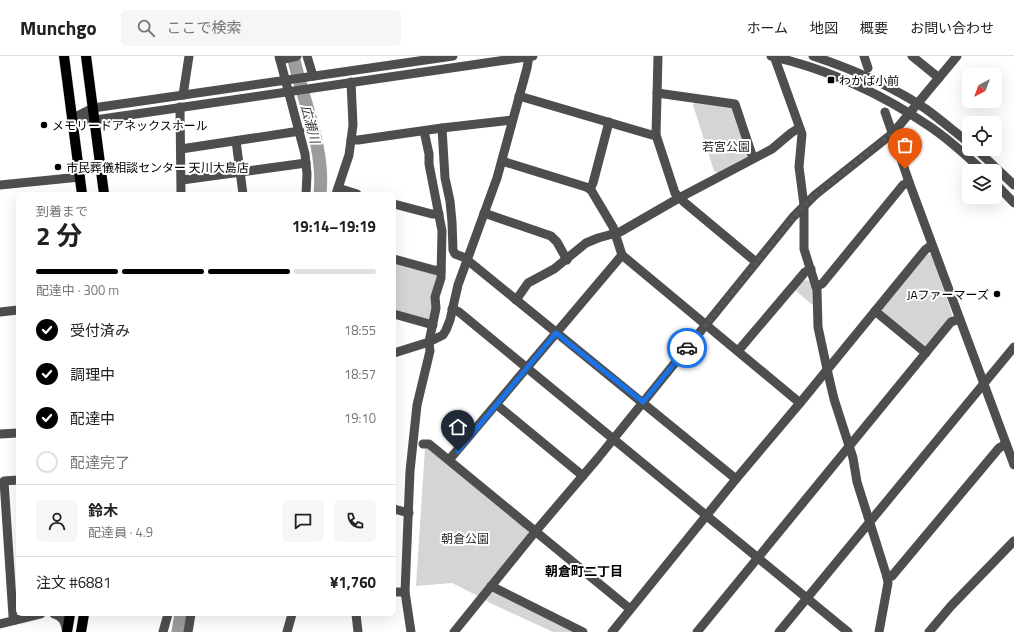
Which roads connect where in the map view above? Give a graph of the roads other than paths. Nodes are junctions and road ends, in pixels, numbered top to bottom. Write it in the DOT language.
graph roads {
  1 [pos="64,56"];
  2 [pos="86,56"];
  3 [pos="189,56"];
  4 [pos="297,56"];
  5 [pos="307,56"];
  6 [pos="452,56"];
  7 [pos="530,56"];
  8 [pos="658,56"];
  9 [pos="773,56"];
  10 [pos="813,56"];
  11 [pos="864,56"];
  12 [pos="912,56"];
  13 [pos="957,56"];
  14 [pos="282,58"];
  15 [pos="868,68"];
  16 [pos="310,77"];
  17 [pos="939,78"];
  18 [pos="289,80"];
  19 [pos="351,82"];
  20 [pos="292,91"];
  21 [pos="657,93"];
  22 [pos="183,95"];
  23 [pos="519,96"];
  24 [pos="917,104"];
  25 [pos="180,107"];
  26 [pos="94,108"];
  27 [pos="885,112"];
  28 [pos="910,113"];
  29 [pos="72,118"];
  30 [pos="95,120"];
  31 [pos="512,120"];
  32 [pos="610,122"];
  33 [pos="442,128"];
  34 [pos="799,128"];
  35 [pos="300,131"];
  36 [pos="424,131"];
  37 [pos="892,133"];
  38 [pos="656,134"];
  39 [pos="962,138"];
  40 [pos="351,140"];
  41 [pos="236,141"];
  42 [pos="181,150"];
  43 [pos="983,156"];
  44 [pos="753,158"];
  45 [pos="502,161"];
  46 [pos="306,163"];
  47 [pos="975,164"];
  48 [pos="240,172"];
  49 [pos="80,177"];
  50 [pos="182,180"];
  51 [pos="909,182"];
  52 [pos="0,185"];
  53 [pos="1014,185"];
  54 [pos="590,189"];
  55 [pos="1002,190"];
  56 [pos="337,191"];
  57 [pos="82,192"];
  58 [pos="104,192"];
  59 [pos="181,192"];
  60 [pos="243,192"];
  61 [pos="306,192"];
  62 [pos="679,198"];
  63 [pos="1014,203"];
  64 [pos="396,205"];
  65 [pos="804,205"];
  66 [pos="484,213"];
  67 [pos="439,214"];
  68 [pos="616,233"];
  69 [pos="932,245"];
  70 [pos="622,255"];
  71 [pos="396,260"];
  72 [pos="467,260"];
  73 [pos="567,260"];
  74 [pos="756,262"];
  75 [pos="811,269"];
  76 [pos="441,270"];
  77 [pos="816,286"];
  78 [pos="516,300"];
  79 [pos="452,309"];
  80 [pos="16,310"];
  81 [pos="875,311"];
  82 [pos="0,312"];
  83 [pos="396,315"];
  84 [pos="959,319"];
  85 [pos="432,325"];
  86 [pos="706,325"];
  87 [pos="556,333"];
  88 [pos="429,342"];
  89 [pos="1014,347"];
  90 [pos="738,351"];
  91 [pos="396,352"];
  92 [pos="926,353"];
  93 [pos="528,367"];
  94 [pos="827,369"];
  95 [pos="984,384"];
  96 [pos="643,402"];
  97 [pos="800,403"];
  98 [pos="497,404"];
  99 [pos="16,433"];
  100 [pos="0,434"];
  101 [pos="614,437"];
  102 [pos="423,444"];
  103 [pos="1006,444"];
  104 [pos="849,447"];
  105 [pos="450,460"];
  106 [pos="1014,465"];
  107 [pos="583,476"];
  108 [pos="736,479"];
  109 [pos="16,480"];
  110 [pos="396,509"];
  111 [pos="409,513"];
  112 [pos="707,516"];
  113 [pos="869,521"];
  114 [pos="535,532"];
  115 [pos="1014,540"];
  116 [pos="758,558"];
  117 [pos="888,578"];
  118 [pos="491,586"];
  119 [pos="396,592"];
  120 [pos="405,592"];
  121 [pos="807,598"];
  122 [pos="630,610"];
  123 [pos="32,616"];
  124 [pos="59,616"];
  125 [pos="70,616"];
  126 [pos="85,616"];
  127 [pos="85,616"];
  128 [pos="167,616"];
  129 [pos="191,616"];
  130 [pos="291,616"];
  131 [pos="356,616"];
  132 [pos="15,620"];
  133 [pos="0,624"];
  134 [pos="67,632"];
  135 [pos="81,632"];
  136 [pos="84,632"];
  137 [pos="163,632"];
  138 [pos="188,632"];
  139 [pos="287,632"];
  140 [pos="358,632"];
  141 [pos="411,632"];
  142 [pos="454,632"];
  143 [pos="583,632"];
  144 [pos="612,632"];
  145 [pos="697,632"];
  146 [pos="779,632"];
  147 [pos="848,632"];
  148 [pos="879,632"];
  149 [pos="929,632"];
  1 -- 29 [label="main road"];
  2 -- 26 [label="main road"];
  3 -- 22 [label="street"];
  4 -- 14 [label="street"];
  5 -- 16 [label="street"];
  6 -- 16 [label="street"];
  7 -- 19 [label="street"];
  7 -- 23 [label="street"];
  8 -- 21 [label="street"];
  9 -- 28 [label="street"];
  9 -- 34 [label="street"];
  10 -- 24 [label="street"];
  11 -- 15 [label="street"];
  12 -- 17 [label="street"];
  13 -- 17 [label="street"];
  14 -- 18 [label="street"];
  16 -- 18 [label="street"];
  17 -- 24 [label="street"];
  18 -- 20 [label="street"];
  18 -- 22 [label="street"];
  19 -- 20 [label="street"];
  19 -- 40 [label="street"];
  20 -- 25 [label="street"];
  20 -- 35 [label="street"];
  21 -- 38 [label="street"];
  21 -- 44 [label="street"];
  22 -- 26 [label="street"];
  23 -- 31 [label="street"];
  23 -- 32 [label="street"];
  24 -- 28 [label="street"];
  24 -- 39 [label="street"];
  25 -- 30 [label="street"];
  25 -- 42 [label="street"];
  26 -- 29 [label="street"];
  26 -- 30 [label="main road"];
  27 -- 37 [label="street"];
  28 -- 37 [label="street"];
  28 -- 47 [label="street"];
  29 -- 30 [label="street"];
  29 -- 49 [label="main road"];
  30 -- 58 [label="main road"];
  31 -- 33 [label="street"];
  31 -- 45 [label="street"];
  32 -- 38 [label="street"];
  32 -- 54 [label="street"];
  33 -- 36 [label="street"];
  33 -- 72 [label="street"];
  34 -- 44 [label="street"];
  34 -- 65 [label="street"];
  35 -- 41 [label="street"];
  35 -- 46 [label="street"];
  36 -- 40 [label="street"];
  36 -- 67 [label="street"];
  37 -- 51 [label="street"];
  37 -- 65 [label="street"];
  38 -- 62 [label="street"];
  40 -- 56 [label="street"];
  41 -- 42 [label="street"];
  41 -- 48 [label="street"];
  42 -- 50 [label="street"];
  43 -- 53 [label="street"];
  44 -- 62 [label="street"];
  45 -- 54 [label="street"];
  45 -- 66 [label="street"];
  46 -- 48 [label="street"];
  46 -- 61 [label="street"];
  48 -- 50 [label="street"];
  48 -- 60 [label="street"];
  49 -- 52 [label="street"];
  49 -- 57 [label="main road"];
  50 -- 59 [label="street"];
  51 -- 69 [label="street"];
  51 -- 77 [label="street"];
  54 -- 68 [label="street"];
  55 -- 63 [label="street"];
  62 -- 68 [label="street"];
  62 -- 74 [label="street"];
  64 -- 67 [label="street"];
  65 -- 74 [label="street"];
  65 -- 75 [label="street"];
  66 -- 72 [label="street"];
  66 -- 73 [label="street"];
  67 -- 76 [label="street"];
  68 -- 70 [label="street"];
  68 -- 73 [label="street"];
  69 -- 81 [label="street"];
  69 -- 84 [label="street"];
  70 -- 86 [label="street"];
  70 -- 87 [label="street"];
  71 -- 76 [label="street"];
  72 -- 78 [label="street"];
  72 -- 79 [label="street"];
  73 -- 78 [label="street"];
  74 -- 86 [label="street"];
  75 -- 77 [label="street"];
  75 -- 90 [label="street"];
  76 -- 85 [label="street"];
  77 -- 94 [label="street"];
  78 -- 87 [label="street"];
  79 -- 88 [label="street"];
  79 -- 93 [label="street"];
  80 -- 82 [label="street"];
  81 -- 92 [label="street"];
  81 -- 94 [label="street"];
  83 -- 85 [label="street"];
  84 -- 92 [label="street"];
  84 -- 95 [label="street"];
  85 -- 88 [label="street"];
  86 -- 90 [label="street"];
  86 -- 96 [label="street"];
  87 -- 93 [label="street"];
  87 -- 96 [label="street"];
  88 -- 91 [label="street"];
  88 -- 111 [label="street"];
  89 -- 95 [label="street"];
  90 -- 97 [label="street"];
  92 -- 104 [label="street"];
  93 -- 98 [label="street"];
  93 -- 101 [label="street"];
  94 -- 97 [label="street"];
  94 -- 104 [label="street"];
  95 -- 103 [label="street"];
  95 -- 113 [label="street"];
  96 -- 101 [label="street"];
  96 -- 108 [label="street"];
  97 -- 108 [label="street"];
  98 -- 105 [label="street"];
  98 -- 107 [label="street"];
  99 -- 100 [label="street"];
  101 -- 107 [label="street"];
  101 -- 112 [label="street"];
  102 -- 105 [label="street"];
  103 -- 106 [label="street"];
  103 -- 117 [label="street"];
  104 -- 113 [label="street"];
  104 -- 116 [label="street"];
  105 -- 114 [label="street"];
  107 -- 114 [label="street"];
  108 -- 112 [label="street"];
  109 -- 132 [label="street"];
  110 -- 111 [label="street"];
  111 -- 120 [label="street"];
  112 -- 116 [label="street"];
  112 -- 122 [label="street"];
  113 -- 117 [label="street"];
  113 -- 121 [label="street"];
  114 -- 118 [label="street"];
  114 -- 122 [label="street"];
  115 -- 149 [label="street"];
  116 -- 121 [label="street"];
  116 -- 145 [label="street"];
  117 -- 148 [label="street"];
  118 -- 142 [label="street"];
  118 -- 143 [label="street"];
  119 -- 120 [label="street"];
  120 -- 141 [label="street"];
  121 -- 146 [label="street"];
  121 -- 147 [label="street"];
  122 -- 144 [label="street"];
  123 -- 132 [label="street"];
  124 -- 134 [label="street"];
  125 -- 134 [label="main road"];
  126 -- 135 [label="main road"];
  127 -- 136 [label="main road"];
  128 -- 137 [label="street"];
  129 -- 138 [label="street"];
  130 -- 139 [label="street"];
  131 -- 140 [label="street"];
  132 -- 133 [label="street"];
}
